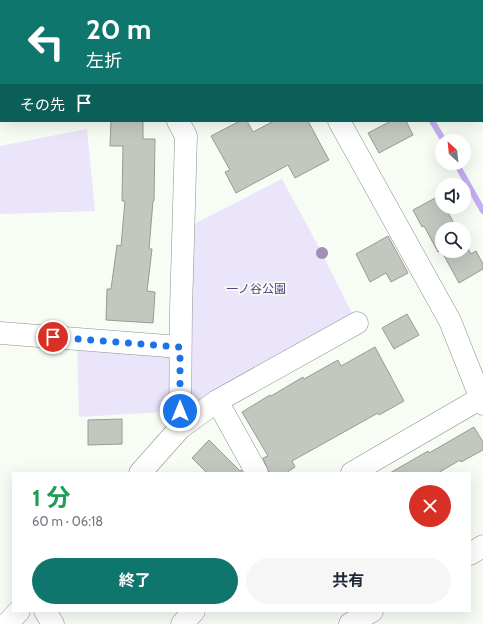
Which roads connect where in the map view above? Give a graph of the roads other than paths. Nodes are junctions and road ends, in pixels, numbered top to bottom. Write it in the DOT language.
graph roads {
  1 [pos="179,122"];
  2 [pos="339,122"];
  3 [pos="357,323"];
  4 [pos="0,332"];
  5 [pos="180,347"];
  6 [pos="217,401"];
  7 [pos="482,401"];
  8 [pos="180,428"];
  9 [pos="141,472"];
  10 [pos="256,472"];
  11 [pos="354,472"];
  12 [pos="483,546"];
  13 [pos="471,553"];
  14 [pos="18,612"];
  15 [pos="46,612"];
  16 [pos="193,612"];
  17 [pos="370,612"];
  18 [pos="7,624"];
  19 [pos="53,624"];
  20 [pos="182,624"];
  21 [pos="350,624"];
  1 -- 5 [label="street"];
  2 -- 7 [label="street"];
  3 -- 6 [label="street"];
  4 -- 5 [label="street"];
  5 -- 8 [label="street"];
  6 -- 8 [label="street"];
  6 -- 10 [label="street"];
  7 -- 11 [label="street"];
  8 -- 9 [label="street"];
  12 -- 13 [label="street"];
  14 -- 18 [label="street"];
  15 -- 19 [label="street"];
  16 -- 20 [label="street"];
  17 -- 21 [label="street"];
}
